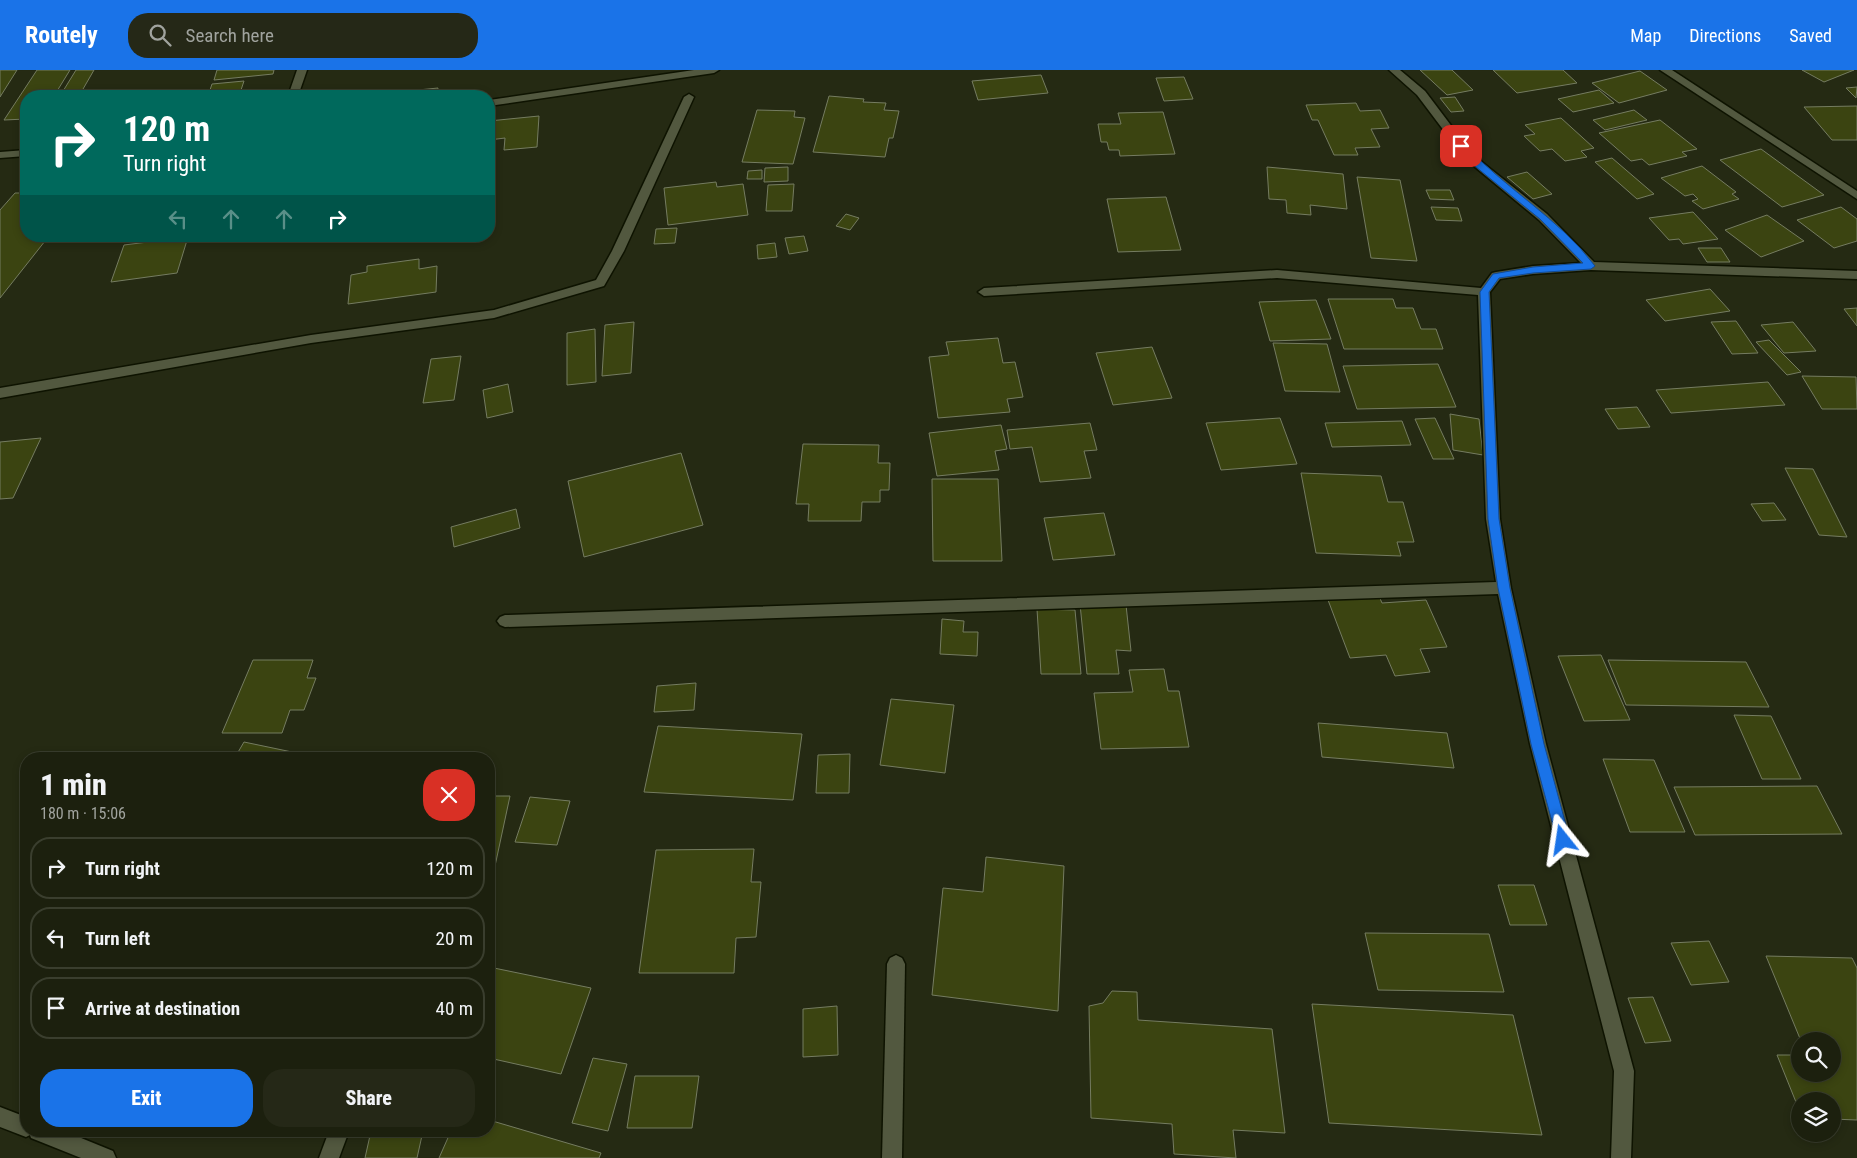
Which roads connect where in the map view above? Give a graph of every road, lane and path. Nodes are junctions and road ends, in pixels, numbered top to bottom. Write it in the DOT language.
graph roads {
  1 [pos="302,70"];
  2 [pos="714,70"];
  3 [pos="1394,70"];
  4 [pos="1665,70"];
  5 [pos="296,90"];
  6 [pos="689,97"];
  7 [pos="495,102"];
  8 [pos="20,153"];
  9 [pos="0,155"];
  10 [pos="1857,196"];
  11 [pos="1591,266"];
  12 [pos="1857,275"];
  13 [pos="984,292"];
  14 [pos="1484,292"];
  15 [pos="0,393"];
  16 [pos="1504,588"];
  17 [pos="505,621"];
  18 [pos="896,964"];
  19 [pos="0,1116"];
  20 [pos="20,1124"];
  21 [pos="53,1137"];
  22 [pos="337,1137"];
  23 [pos="106,1158"];
  24 [pos="329,1158"];
  25 [pos="892,1158"];
  26 [pos="1621,1158"];
  1 -- 5 [label="street"];
  2 -- 7 [label="street"];
  3 -- 11 [label="street"];
  4 -- 10 [label="street"];
  6 -- 15 [label="street"];
  8 -- 9 [label="street"];
  11 -- 12 [label="street"];
  11 -- 14 [label="street"];
  13 -- 14 [label="street"];
  14 -- 16 [label="street"];
  16 -- 17 [label="street"];
  16 -- 26 [label="street"];
  18 -- 25 [label="street"];
  19 -- 20 [label="street"];
  21 -- 23 [label="street"];
  22 -- 24 [label="street"];
}
